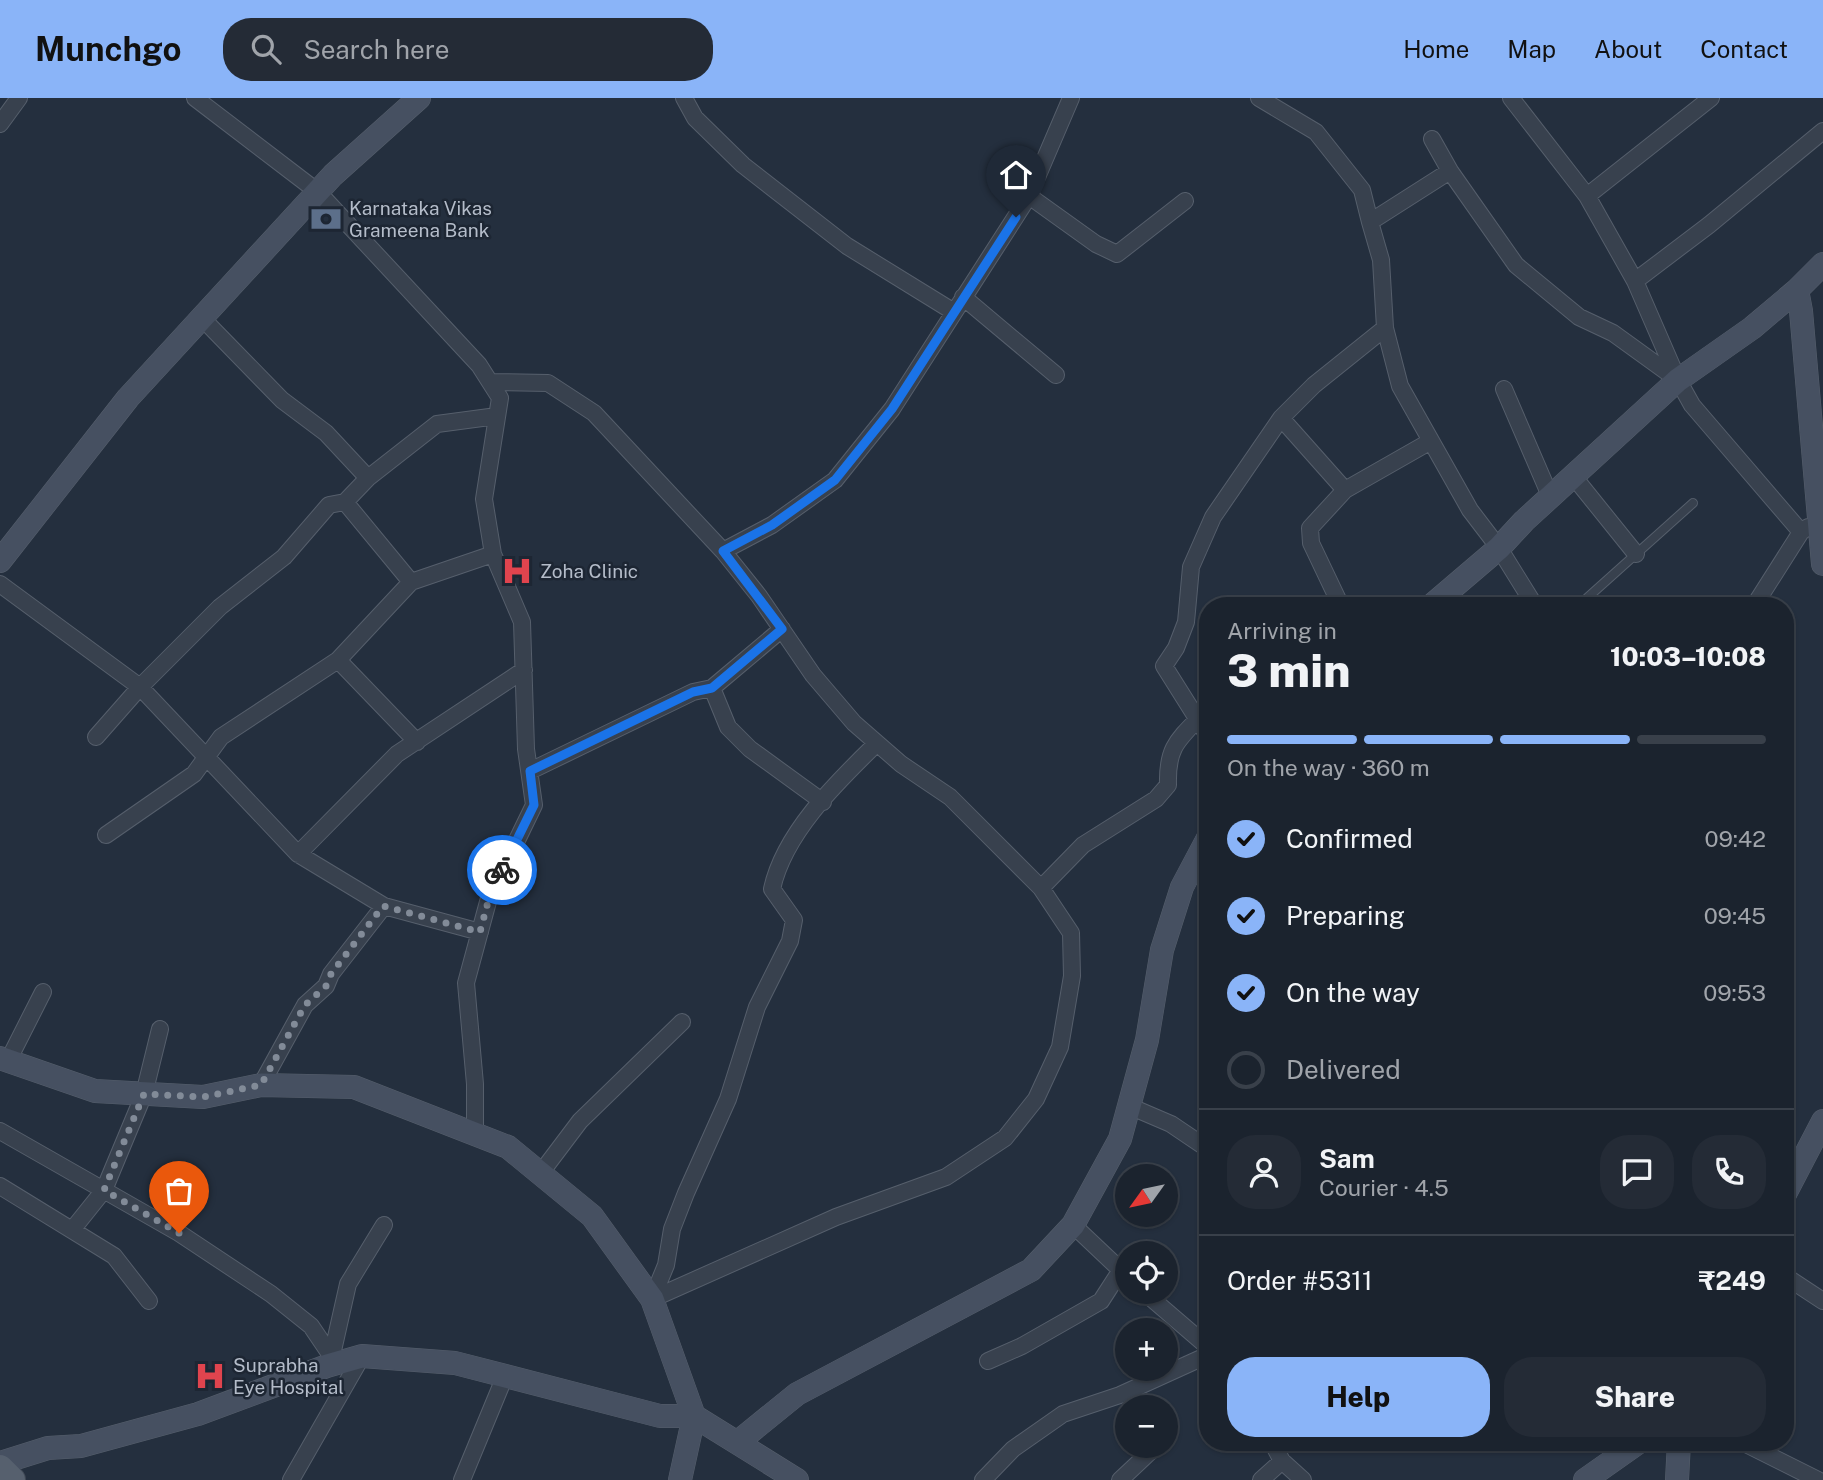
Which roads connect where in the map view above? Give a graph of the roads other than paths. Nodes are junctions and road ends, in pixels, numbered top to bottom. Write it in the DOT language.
graph roads {
  1 [pos="19,98"];
  2 [pos="195,98"];
  3 [pos="419,98"];
  4 [pos="684,98"];
  5 [pos="1071,98"];
  6 [pos="1259,98"];
  7 [pos="1511,98"];
  8 [pos="1711,98"];
  9 [pos="1689,104"];
  10 [pos="0,124"];
  11 [pos="1823,131"];
  12 [pos="1432,139"];
  13 [pos="1450,171"];
  14 [pos="318,192"];
  15 [pos="1029,196"];
  16 [pos="1587,196"];
  17 [pos="1185,201"];
  18 [pos="1370,222"];
  19 [pos="1823,264"];
  20 [pos="1635,281"];
  21 [pos="1797,290"];
  22 [pos="963,297"];
  23 [pos="954,312"];
  24 [pos="202,318"];
  25 [pos="1385,328"];
  26 [pos="1056,374"];
  27 [pos="1678,380"];
  28 [pos="490,382"];
  29 [pos="1504,389"];
  30 [pos="497,416"];
  31 [pos="1281,418"];
  32 [pos="1430,441"];
  33 [pos="1574,477"];
  34 [pos="368,478"];
  35 [pos="1345,490"];
  36 [pos="1551,498"];
  37 [pos="345,502"];
  38 [pos="1693,503"];
  39 [pos="1810,526"];
  40 [pos="1499,548"];
  41 [pos="723,551"];
  42 [pos="493,554"];
  43 [pos="1636,554"];
  44 [pos="0,561"];
  45 [pos="1823,561"];
  46 [pos="411,582"];
  47 [pos="0,584"];
  48 [pos="1338,597"];
  49 [pos="1446,597"];
  50 [pos="1529,597"];
  51 [pos="1588,597"];
  52 [pos="1760,597"];
  53 [pos="782,629"];
  54 [pos="338,660"];
  55 [pos="524,670"];
  56 [pos="140,687"];
  57 [pos="712,688"];
  58 [pos="1198,719"];
  59 [pos="96,737"];
  60 [pos="417,741"];
  61 [pos="877,743"];
  62 [pos="207,759"];
  63 [pos="530,771"];
  64 [pos="823,803"];
  65 [pos="106,835"];
  66 [pos="298,853"];
  67 [pos="1199,855"];
  68 [pos="1041,888"];
  69 [pos="383,906"];
  70 [pos="480,932"];
  71 [pos="43,992"];
  72 [pos="682,1022"];
  73 [pos="160,1030"];
  74 [pos="4,1059"];
  75 [pos="261,1085"];
  76 [pos="144,1094"];
  77 [pos="1129,1106"];
  78 [pos="1823,1121"];
  79 [pos="0,1131"];
  80 [pos="475,1134"];
  81 [pos="1199,1143"];
  82 [pos="540,1174"];
  83 [pos="1794,1177"];
  84 [pos="0,1186"];
  85 [pos="104,1190"];
  86 [pos="384,1225"];
  87 [pos="1073,1225"];
  88 [pos="72,1230"];
  89 [pos="1115,1265"];
  90 [pos="1794,1282"];
  91 [pos="1115,1284"];
  92 [pos="652,1299"];
  93 [pos="149,1301"];
  94 [pos="1823,1301"];
  95 [pos="1158,1304"];
  96 [pos="1199,1339"];
  97 [pos="362,1356"];
  98 [pos="334,1359"];
  99 [pos="1199,1359"];
  100 [pos="988,1362"];
  101 [pos="505,1376"];
  102 [pos="694,1416"];
  103 [pos="739,1441"];
  104 [pos="1277,1451"];
  105 [pos="1626,1451"];
  106 [pos="1679,1451"];
  107 [pos="1760,1451"];
  108 [pos="1143,1458"];
  109 [pos="1282,1461"];
  110 [pos="0,1463"];
  111 [pos="0,1468"];
  112 [pos="12,1480"];
  113 [pos="291,1480"];
  114 [pos="461,1480"];
  115 [pos="680,1480"];
  116 [pos="797,1480"];
  117 [pos="983,1480"];
  118 [pos="1120,1480"];
  119 [pos="1261,1480"];
  120 [pos="1303,1480"];
  121 [pos="1585,1480"];
  122 [pos="1677,1480"];
  123 [pos="1818,1480"];
  1 -- 10 [label="street"];
  2 -- 14 [label="street"];
  3 -- 14 [label="street"];
  4 -- 23 [label="street"];
  5 -- 15 [label="street"];
  6 -- 18 [label="street"];
  7 -- 16 [label="street"];
  8 -- 9 [label="street"];
  9 -- 16 [label="street"];
  11 -- 20 [label="street"];
  12 -- 13 [label="street"];
  13 -- 18 [label="street"];
  13 -- 27 [label="street"];
  14 -- 24 [label="street"];
  14 -- 28 [label="street"];
  15 -- 17 [label="street"];
  15 -- 22 [label="street"];
  16 -- 20 [label="street"];
  18 -- 25 [label="street"];
  19 -- 21 [label="street"];
  20 -- 27 [label="street"];
  21 -- 27 [label="street"];
  21 -- 39 [label="street"];
  22 -- 23 [label="street"];
  22 -- 26 [label="street"];
  23 -- 41 [label="street"];
  24 -- 34 [label="street"];
  24 -- 44 [label="street"];
  25 -- 31 [label="street"];
  25 -- 32 [label="street"];
  27 -- 33 [label="street"];
  27 -- 39 [label="street"];
  28 -- 30 [label="street"];
  28 -- 41 [label="street"];
  29 -- 36 [label="street"];
  30 -- 34 [label="street"];
  30 -- 42 [label="street"];
  31 -- 35 [label="street"];
  31 -- 58 [label="street"];
  32 -- 35 [label="street"];
  32 -- 40 [label="street"];
  33 -- 36 [label="street"];
  33 -- 43 [label="street"];
  34 -- 37 [label="street"];
  35 -- 48 [label="street"];
  36 -- 40 [label="street"];
  37 -- 46 [label="street"];
  37 -- 56 [label="street"];
  38 -- 43 [label="lane"];
  39 -- 45 [label="street"];
  39 -- 52 [label="street"];
  40 -- 49 [label="street"];
  40 -- 50 [label="street"];
  41 -- 53 [label="street"];
  42 -- 46 [label="street"];
  42 -- 55 [label="street"];
  43 -- 51 [label="lane"];
  46 -- 54 [label="street"];
  47 -- 56 [label="street"];
  53 -- 57 [label="street"];
  53 -- 61 [label="street"];
  54 -- 60 [label="street"];
  54 -- 62 [label="street"];
  55 -- 60 [label="street"];
  55 -- 63 [label="street"];
  56 -- 59 [label="street"];
  56 -- 62 [label="street"];
  57 -- 63 [label="street"];
  57 -- 64 [label="street"];
  58 -- 68 [label="street"];
  60 -- 66 [label="street"];
  61 -- 64 [label="street"];
  61 -- 68 [label="street"];
  62 -- 65 [label="street"];
  62 -- 66 [label="street"];
  63 -- 70 [label="street"];
  64 -- 92 [label="street"];
  66 -- 69 [label="street"];
  67 -- 77 [label="street"];
  68 -- 92 [label="street"];
  69 -- 70 [label="street"];
  69 -- 75 [label="street"];
  70 -- 80 [label="street"];
  71 -- 74 [label="street"];
  72 -- 82 [label="street"];
  73 -- 76 [label="street"];
  74 -- 76 [label="street"];
  75 -- 76 [label="street"];
  75 -- 80 [label="street"];
  76 -- 85 [label="street"];
  77 -- 81 [label="street"];
  77 -- 87 [label="street"];
  78 -- 83 [label="street"];
  79 -- 85 [label="street"];
  80 -- 82 [label="street"];
  82 -- 92 [label="street"];
  84 -- 88 [label="street"];
  85 -- 88 [label="street"];
  85 -- 98 [label="street"];
  86 -- 98 [label="street"];
  87 -- 89 [label="street"];
  87 -- 103 [label="street"];
  88 -- 93 [label="street"];
  90 -- 94 [label="street"];
  91 -- 100 [label="street"];
  92 -- 102 [label="street"];
  95 -- 96 [label="street"];
  97 -- 98 [label="street"];
  97 -- 101 [label="street"];
  97 -- 113 [label="street"];
  98 -- 110 [label="street"];
  99 -- 117 [label="street"];
  101 -- 102 [label="street"];
  101 -- 114 [label="street"];
  102 -- 103 [label="street"];
  102 -- 115 [label="street"];
  103 -- 116 [label="street"];
  104 -- 109 [label="street"];
  105 -- 121 [label="street"];
  106 -- 122 [label="street"];
  107 -- 123 [label="street"];
  108 -- 118 [label="street"];
  109 -- 119 [label="street"];
  109 -- 120 [label="street"];
  111 -- 112 [label="main road"];
}
